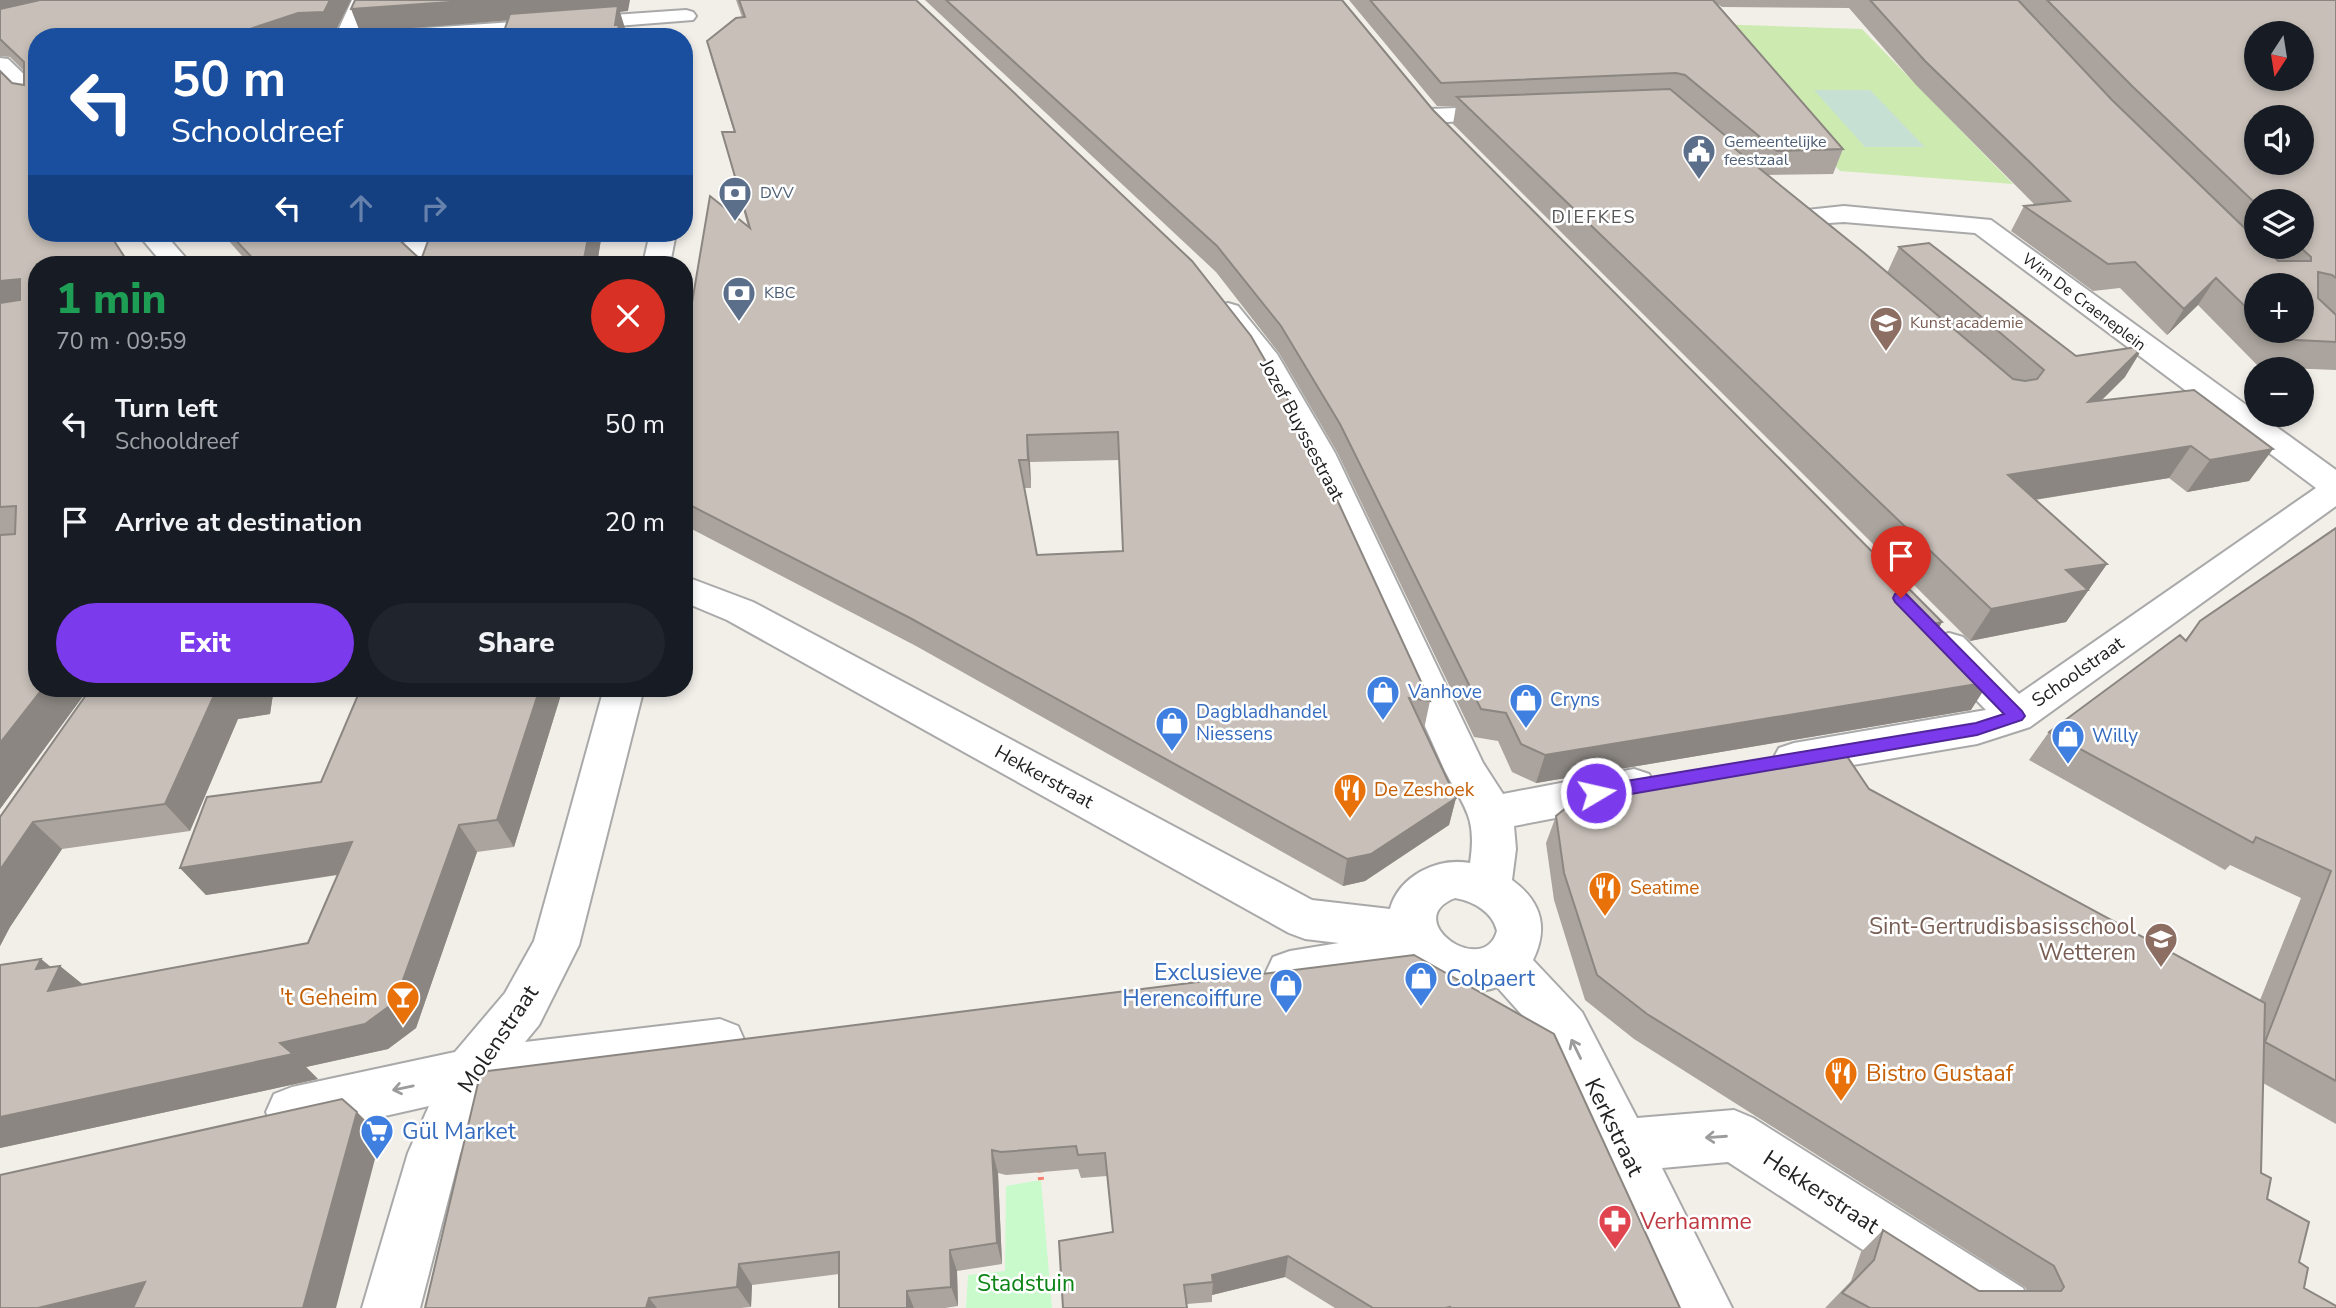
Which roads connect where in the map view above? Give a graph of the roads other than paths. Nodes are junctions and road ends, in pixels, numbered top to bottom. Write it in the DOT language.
graph roads {
  1 [pos="362,0"];
  2 [pos="687,8"];
  3 [pos="349,28"];
  4 [pos="539,28"];
  5 [pos="685,28"];
  6 [pos="0,64"];
  7 [pos="28,91"];
  8 [pos="1410,92"];
  9 [pos="1527,112"];
  10 [pos="1430,116"];
  11 [pos="1459,147"];
  12 [pos="158,242"];
  13 [pos="459,242"];
  14 [pos="1829,245"];
  15 [pos="399,249"];
  16 [pos="170,256"];
  17 [pos="1212,290"];
  18 [pos="2336,488"];
  19 [pos="693,592"];
  20 [pos="1928,626"];
  21 [pos="622,697"];
  22 [pos="2016,716"];
  23 [pos="1760,765"];
  24 [pos="1665,781"];
  25 [pos="1492,813"];
  26 [pos="1488,887"];
  27 [pos="1418,938"];
  28 [pos="1504,961"];
  29 [pos="1245,977"];
  30 [pos="756,1037"];
  31 [pos="470,1073"];
  32 [pos="242,1123"];
  33 [pos="1622,1145"];
  34 [pos="391,1308"];
  35 [pos="1703,1308"];
  36 [pos="2003,1308"];
  1 -- 3 [label="street"];
  2 -- 4 [label="street"];
  2 -- 5 [label="street"];
  6 -- 7 [label="street"];
  8 -- 10 [label="street"];
  9 -- 10 [label="street"];
  10 -- 11 [label="street"];
  12 -- 16 [label="street"];
  13 -- 15 [label="street"];
  14 -- 18 [label="street, Wim De Craeneplein"];
  17 -- 25 [label="street, Jozef Buyssestraat"];
  18 -- 22 [label="street, Schoolstraat"];
  19 -- 27 [label="street, Hekkerstraat"];
  20 -- 22 [label="street"];
  21 -- 31 [label="street, Molenstraat"];
  22 -- 23 [label="street, Schoolstraat"];
  24 -- 25 [label="street"];
  25 -- 26 [label="street, Jozef Buyssestraat"];
  26 -- 27 [label="street"];
  26 -- 28 [label="street"];
  27 -- 28 [label="street"];
  27 -- 29 [label="street"];
  33 -- 28 [label="street, Kerkstraat, one-way"];
  30 -- 31 [label="street"];
  31 -- 32 [label="street, one-way"];
  31 -- 34 [label="street, Molenstraat"];
  33 -- 35 [label="street, Kerkstraat"];
  36 -- 33 [label="street, Hekkerstraat, one-way"];
}
